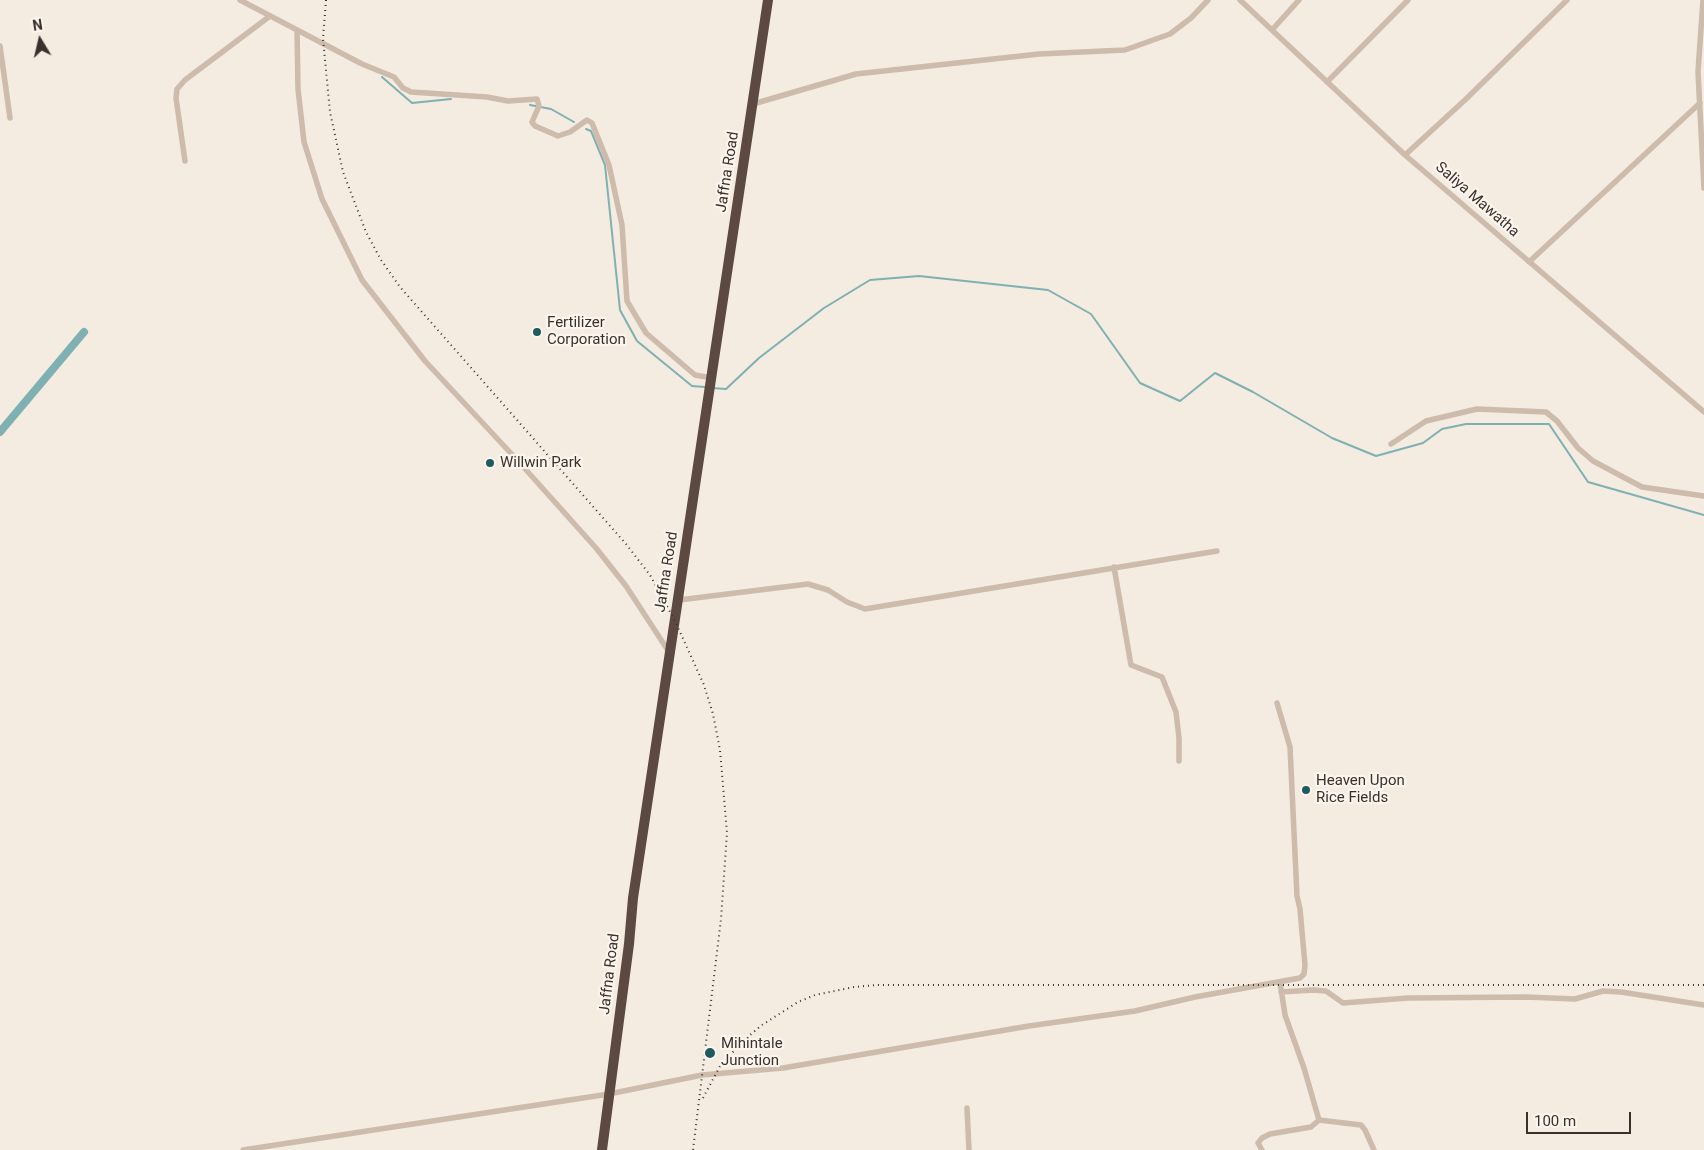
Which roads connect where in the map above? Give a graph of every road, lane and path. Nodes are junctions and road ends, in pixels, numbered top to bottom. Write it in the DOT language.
graph roads {
  1 [pos="240,0"];
  2 [pos="768,0"];
  3 [pos="1208,0"];
  4 [pos="1240,0"];
  5 [pos="1299,0"];
  6 [pos="1408,0"];
  7 [pos="1567,0"];
  8 [pos="1703,0"];
  9 [pos="270,16"];
  10 [pos="297,30"];
  11 [pos="1272,30"];
  12 [pos="0,46"];
  13 [pos="1327,82"];
  14 [pos="753,104"];
  15 [pos="1700,104"];
  16 [pos="10,118"];
  17 [pos="1405,155"];
  18 [pos="185,162"];
  19 [pos="1704,188"];
  20 [pos="1529,262"];
  21 [pos="710,385"];
  22 [pos="1704,412"];
  23 [pos="1391,444"];
  24 [pos="1704,496"];
  25 [pos="1217,551"];
  26 [pos="1114,567"];
  27 [pos="679,600"];
  28 [pos="670,654"];
  29 [pos="1277,703"];
  30 [pos="1179,761"];
  31 [pos="1280,982"];
  32 [pos="1281,992"];
  33 [pos="1704,1005"];
  34 [pos="609,1094"];
  35 [pos="967,1108"];
  36 [pos="1319,1120"];
  37 [pos="243,1150"];
  38 [pos="602,1150"];
  39 [pos="969,1150"];
  40 [pos="1262,1150"];
  41 [pos="1374,1150"];
  1 -- 9 [label="street"];
  2 -- 14 [label="highway, Jaffna Road"];
  3 -- 14 [label="street"];
  4 -- 11 [label="street, Saliya Mawatha"];
  5 -- 11 [label="street"];
  6 -- 13 [label="street"];
  7 -- 17 [label="street"];
  8 -- 15 [label="street"];
  9 -- 10 [label="street"];
  9 -- 18 [label="street"];
  10 -- 21 [label="street"];
  10 -- 28 [label="street"];
  11 -- 13 [label="street, Saliya Mawatha"];
  12 -- 16 [label="street"];
  13 -- 17 [label="street, Saliya Mawatha"];
  14 -- 21 [label="highway, Jaffna Road"];
  15 -- 19 [label="street"];
  15 -- 20 [label="street"];
  17 -- 20 [label="street, Saliya Mawatha"];
  20 -- 22 [label="street, Saliya Mawatha"];
  21 -- 27 [label="highway, Jaffna Road"];
  23 -- 24 [label="street"];
  25 -- 26 [label="street"];
  26 -- 27 [label="street"];
  26 -- 30 [label="street"];
  27 -- 28 [label="highway, Jaffna Road"];
  28 -- 34 [label="highway, Jaffna Road"];
  29 -- 31 [label="street"];
  31 -- 32 [label="street"];
  31 -- 34 [label="street"];
  32 -- 33 [label="street"];
  32 -- 36 [label="street"];
  34 -- 37 [label="street"];
  34 -- 38 [label="highway, Jaffna Road"];
  35 -- 39 [label="street"];
  36 -- 40 [label="street"];
  36 -- 41 [label="street"];
}
